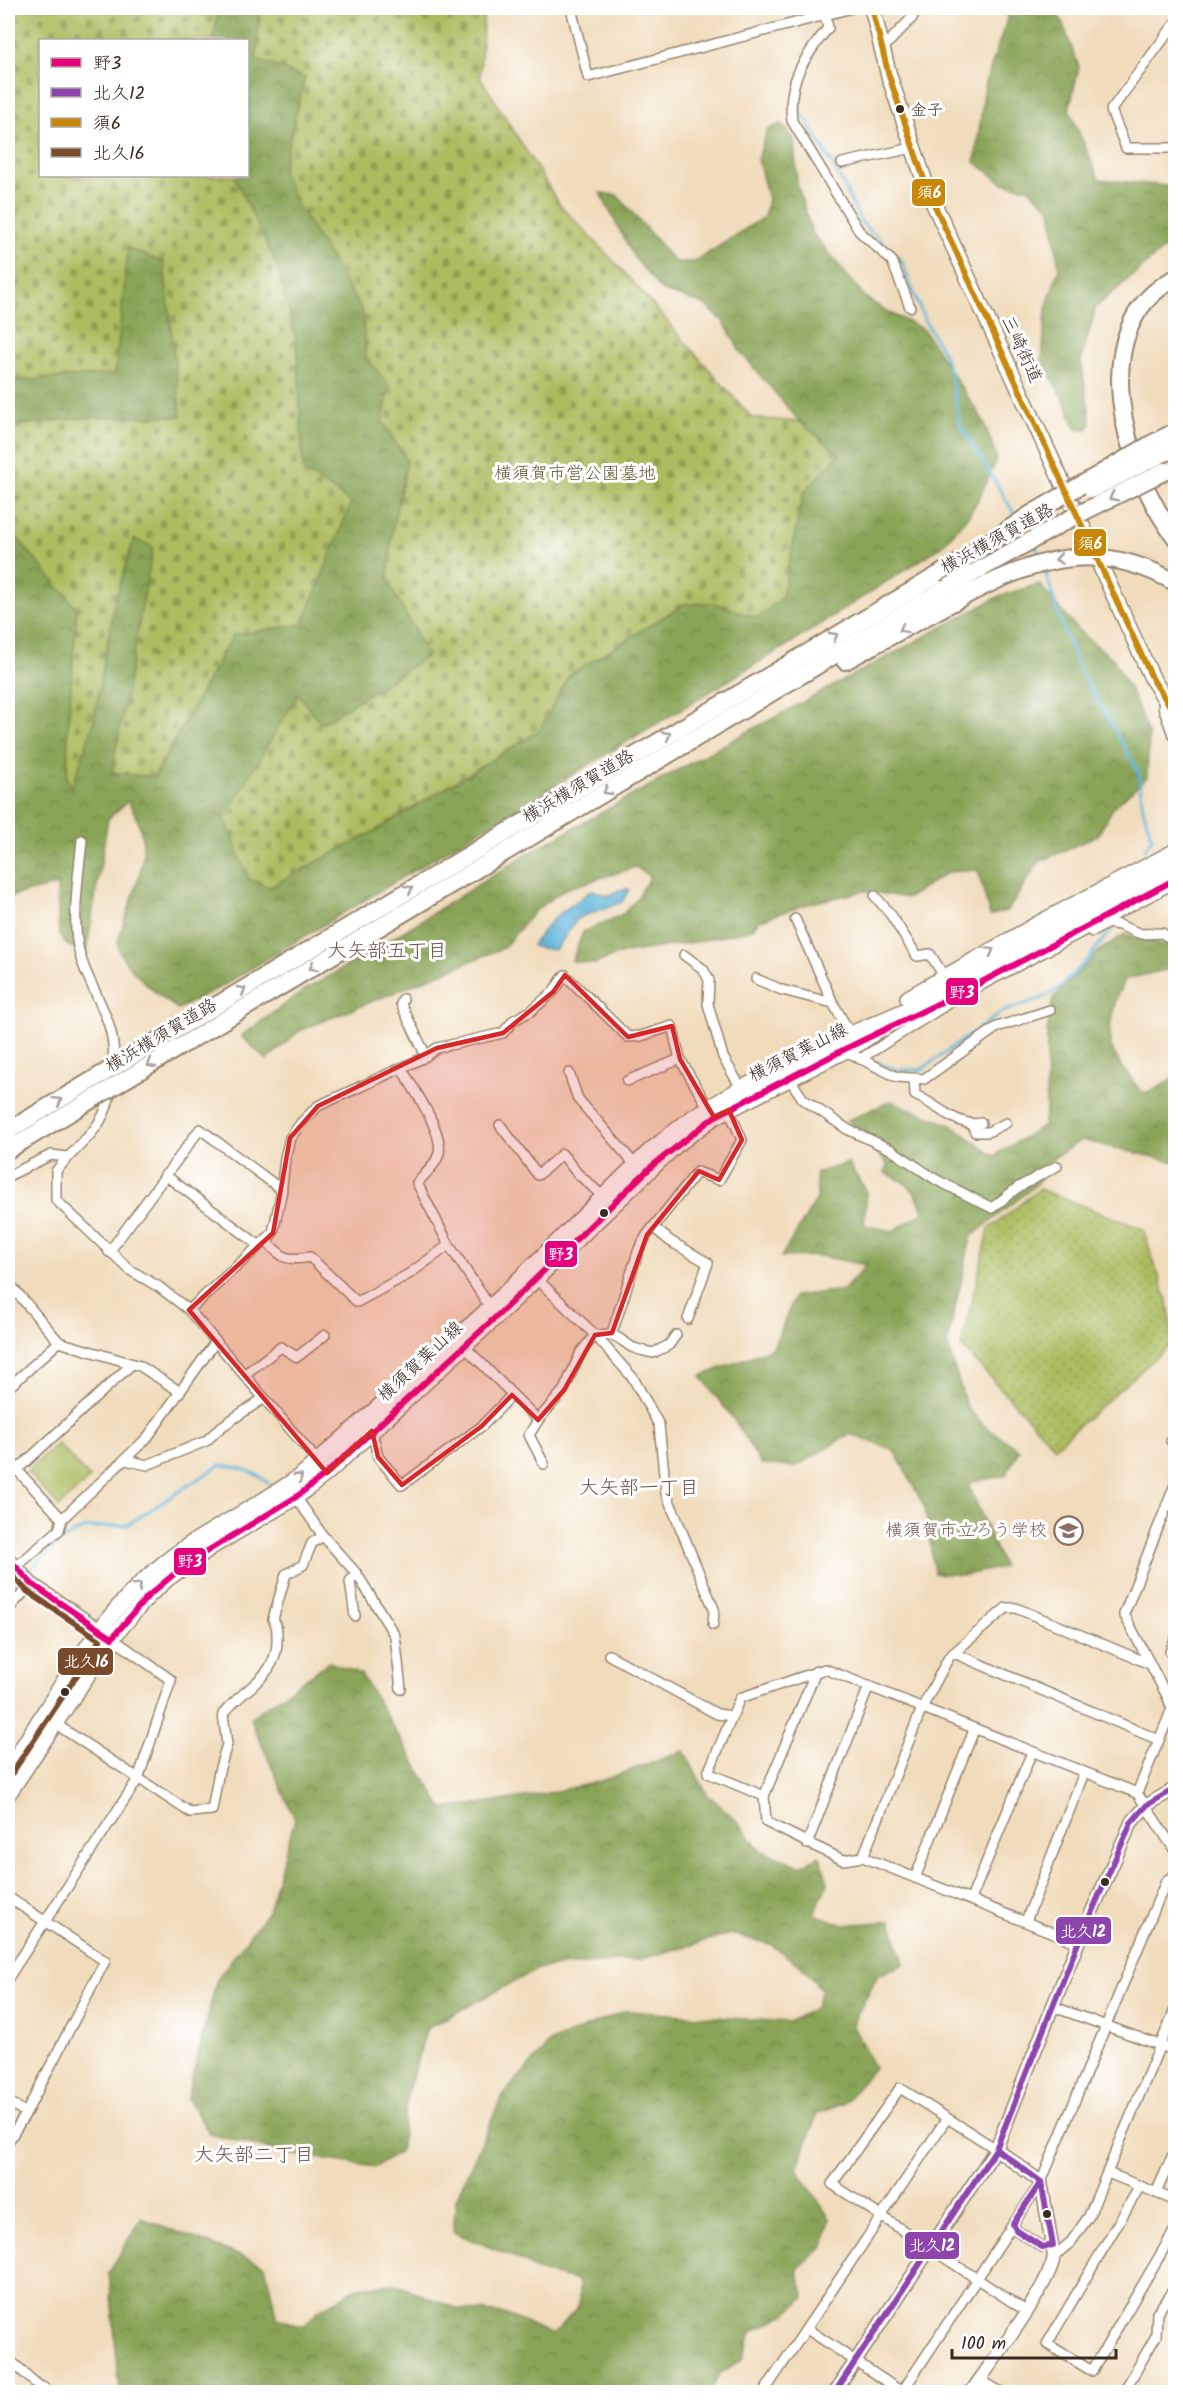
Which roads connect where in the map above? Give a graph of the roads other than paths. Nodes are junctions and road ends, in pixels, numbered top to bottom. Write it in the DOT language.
graph roads {
  1 [pos="571,8"];
  2 [pos="852,8"];
  3 [pos="872,8"];
  4 [pos="917,8"];
  5 [pos="825,13"];
  6 [pos="1176,22"];
  7 [pos="882,49"];
  8 [pos="913,148"];
  9 [pos="1176,148"];
  10 [pos="842,163"];
  11 [pos="1176,278"];
  12 [pos="1176,290"];
  13 [pos="910,307"];
  14 [pos="1176,431"];
  15 [pos="1176,448"];
  16 [pos="1163,459"];
  17 [pos="1176,520"];
  18 [pos="1176,538"];
  19 [pos="1176,583"];
  20 [pos="950,595"];
  21 [pos="1162,696"];
  22 [pos="1176,716"];
  23 [pos="1176,734"];
  24 [pos="82,840"];
  25 [pos="1176,850"];
  26 [pos="1172,875"];
  27 [pos="875,896"];
  28 [pos="795,920"];
  29 [pos="1176,942"];
  30 [pos="684,955"];
  31 [pos="944,976"];
  32 [pos="756,979"];
  33 [pos="403,999"];
  34 [pos="832,1003"];
  35 [pos="1050,1010"];
  36 [pos="196,1027"];
  37 [pos="856,1046"];
  38 [pos="426,1056"];
  39 [pos="680,1059"];
  40 [pos="401,1068"];
  41 [pos="569,1073"];
  42 [pos="789,1078"];
  43 [pos="914,1078"];
  44 [pos="627,1081"];
  45 [pos="745,1094"];
  46 [pos="729,1110"];
  47 [pos="711,1112"];
  48 [pos="1006,1123"];
  49 [pos="500,1125"];
  50 [pos="8,1131"];
  51 [pos="8,1150"];
  52 [pos="68,1157"];
  53 [pos="1057,1166"];
  54 [pos="640,1170"];
  55 [pos="165,1175"];
  56 [pos="8,1176"];
  57 [pos="282,1190"];
  58 [pos="608,1201"];
  59 [pos="653,1227"];
  60 [pos="263,1244"];
  61 [pos="449,1245"];
  62 [pos="109,1252"];
  63 [pos="537,1279"];
  64 [pos="10,1289"];
  65 [pos="189,1310"];
  66 [pos="494,1312"];
  67 [pos="688,1319"];
  68 [pos="612,1333"];
  69 [pos="325,1335"];
  70 [pos="595,1335"];
  71 [pos="676,1335"];
  72 [pos="216,1341"];
  73 [pos="59,1342"];
  74 [pos="464,1346"];
  75 [pos="132,1364"];
  76 [pos="244,1374"];
  77 [pos="8,1388"];
  78 [pos="179,1391"];
  79 [pos="512,1395"];
  80 [pos="264,1398"];
  81 [pos="538,1420"];
  82 [pos="372,1431"];
  83 [pos="8,1460"];
  84 [pos="126,1460"];
  85 [pos="544,1464"];
  86 [pos="322,1467"];
  87 [pos="17,1470"];
  88 [pos="1176,1482"];
  89 [pos="296,1497"];
  90 [pos="63,1519"];
  91 [pos="323,1536"];
  92 [pos="14,1565"];
  93 [pos="357,1574"];
  94 [pos="31,1582"];
  95 [pos="8,1609"];
  96 [pos="355,1616"];
  97 [pos="713,1624"];
  98 [pos="105,1634"];
  99 [pos="1176,1637"];
  100 [pos="1170,1652"];
  101 [pos="954,1653"];
  102 [pos="609,1655"];
  103 [pos="1150,1664"];
  104 [pos="816,1671"];
  105 [pos="869,1686"];
  106 [pos="401,1689"];
  107 [pos="922,1708"];
  108 [pos="1174,1709"];
  109 [pos="732,1716"];
  110 [pos="54,1723"];
  111 [pos="974,1730"];
  112 [pos="1159,1740"];
  113 [pos="1032,1752"];
  114 [pos="8,1770"];
  115 [pos="1084,1773"];
  116 [pos="138,1779"];
  117 [pos="1176,1788"];
  118 [pos="1137,1793"];
  119 [pos="8,1794"];
  120 [pos="764,1796"];
  121 [pos="1147,1805"];
  122 [pos="807,1844"];
  123 [pos="1176,1852"];
  124 [pos="862,1857"];
  125 [pos="1176,1874"];
  126 [pos="915,1878"];
  127 [pos="8,1897"];
  128 [pos="971,1899"];
  129 [pos="1026,1921"];
  130 [pos="45,1922"];
  131 [pos="1078,1943"];
  132 [pos="8,1978"];
  133 [pos="1054,2007"];
  134 [pos="1176,2007"];
  135 [pos="1105,2027"];
  136 [pos="1160,2045"];
  137 [pos="1176,2051"];
  138 [pos="8,2101"];
  139 [pos="26,2113"];
  140 [pos="946,2118"];
  141 [pos="8,2142"];
  142 [pos="1176,2148"];
  143 [pos="996,2149"];
  144 [pos="1108,2173"];
  145 [pos="1041,2182"];
  146 [pos="1140,2186"];
  147 [pos="1156,2193"];
  148 [pos="1176,2201"];
  149 [pos="882,2217"];
  150 [pos="1013,2224"];
  151 [pos="1176,2228"];
  152 [pos="930,2248"];
  153 [pos="1054,2250"];
  154 [pos="977,2278"];
  155 [pos="1176,2286"];
  156 [pos="1026,2311"];
  157 [pos="807,2329"];
  158 [pos="8,2360"];
  159 [pos="855,2361"];
  160 [pos="980,2379"];
  161 [pos="50,2392"];
  162 [pos="764,2392"];
  163 [pos="835,2392"];
  164 [pos="972,2392"];
  165 [pos="1001,2392"];
  166 [pos="1132,2392"];
  1 -- 5 [label="street"];
  2 -- 5 [label="street"];
  3 -- 7 [label="main road, 三崎街道"];
  4 -- 7 [label="street"];
  5 -- 13 [label="street"];
  6 -- 9 [label="street"];
  7 -- 8 [label="main road, 三崎街道"];
  8 -- 10 [label="street"];
  8 -- 21 [label="main road, 三崎街道"];
  11 -- 18 [label="highway"];
  12 -- 17 [label="highway"];
  14 -- 16 [label="highway"];
  15 -- 16 [label="highway, 横浜横須賀道路"];
  16 -- 20 [label="highway, 横浜横須賀道路, one-way, bridge"];
  36 -- 16 [label="highway, 横浜横須賀道路, one-way, bridge"];
  19 -- 20 [label="highway, one-way, bridge"];
  20 -- 36 [label="highway, 横浜横須賀道路, one-way"];
  21 -- 22 [label="main road, 三崎街道"];
  21 -- 23 [label="main road, 三崎街道"];
  24 -- 52 [label="street"];
  31 -- 25 [label="main road, one-way"];
  26 -- 37 [label="main road"];
  26 -- 37 [label="main road, 横須賀葉山線"];
  27 -- 31 [label="street"];
  28 -- 34 [label="street"];
  29 -- 37 [label="street"];
  30 -- 45 [label="street"];
  31 -- 37 [label="main road"];
  32 -- 34 [label="street"];
  33 -- 38 [label="street"];
  34 -- 37 [label="street"];
  35 -- 43 [label="street"];
  50 -- 36 [label="highway, 横浜横須賀道路, one-way, bridge"];
  36 -- 51 [label="highway, 横浜横須賀道路, one-way, bridge"];
  37 -- 42 [label="main road, 横須賀葉山線"];
  37 -- 43 [label="street"];
  37 -- 45 [label="main road, 横須賀葉山線"];
  38 -- 39 [label="street"];
  38 -- 40 [label="street"];
  39 -- 44 [label="street"];
  39 -- 47 [label="street"];
  40 -- 57 [label="street"];
  40 -- 61 [label="street"];
  41 -- 54 [label="street"];
  42 -- 45 [label="main road, 横須賀葉山線"];
  42 -- 53 [label="street"];
  43 -- 48 [label="street"];
  45 -- 46 [label="main road, 横須賀葉山線"];
  45 -- 47 [label="main road, 横須賀葉山線"];
  46 -- 47 [label="main road, 横須賀葉山線"];
  46 -- 59 [label="street"];
  47 -- 54 [label="main road, 横須賀葉山線"];
  49 -- 58 [label="street"];
  52 -- 56 [label="street"];
  52 -- 62 [label="street"];
  54 -- 58 [label="main road, 横須賀葉山線"];
  55 -- 57 [label="street"];
  55 -- 60 [label="street"];
  55 -- 62 [label="street"];
  57 -- 60 [label="street"];
  58 -- 63 [label="main road, 横須賀葉山線"];
  58 -- 66 [label="main road, 横須賀葉山線"];
  59 -- 67 [label="street"];
  59 -- 68 [label="street"];
  60 -- 61 [label="street"];
  60 -- 65 [label="street"];
  61 -- 66 [label="street"];
  62 -- 65 [label="street"];
  63 -- 66 [label="main road, 横須賀葉山線"];
  63 -- 70 [label="street"];
  64 -- 73 [label="street"];
  65 -- 72 [label="street"];
  66 -- 74 [label="main road, 横須賀葉山線"];
  66 -- 86 [label="main road, 横須賀葉山線"];
  68 -- 70 [label="street"];
  68 -- 71 [label="street"];
  69 -- 76 [label="street"];
  70 -- 81 [label="street"];
  70 -- 97 [label="street"];
  72 -- 76 [label="street"];
  72 -- 78 [label="street"];
  73 -- 75 [label="street"];
  73 -- 77 [label="street"];
  74 -- 79 [label="street"];
  74 -- 82 [label="main road, 横須賀葉山線"];
  75 -- 78 [label="street"];
  75 -- 87 [label="street"];
  76 -- 80 [label="street"];
  78 -- 84 [label="street"];
  79 -- 81 [label="street"];
  79 -- 82 [label="street"];
  80 -- 84 [label="street"];
  80 -- 86 [label="street"];
  81 -- 85 [label="street"];
  82 -- 86 [label="main road, 横須賀葉山線"];
  83 -- 87 [label="street"];
  84 -- 90 [label="street"];
  86 -- 89 [label="main road, 横須賀葉山線"];
  98 -- 86 [label="main road, 横須賀葉山線, one-way"];
  87 -- 90 [label="street"];
  88 -- 103 [label="street"];
  89 -- 91 [label="street"];
  89 -- 98 [label="main road, 横須賀葉山線"];
  90 -- 92 [label="street"];
  91 -- 93 [label="street"];
  91 -- 116 [label="street"];
  92 -- 94 [label="street"];
  93 -- 96 [label="street"];
  93 -- 106 [label="street"];
  94 -- 95 [label="street"];
  94 -- 98 [label="street"];
  98 -- 110 [label="main road, 横須賀葉山線"];
  98 -- 114 [label="main road, 横須賀葉山線"];
  98 -- 116 [label="street"];
  99 -- 100 [label="street"];
  101 -- 103 [label="street"];
  101 -- 107 [label="street"];
  101 -- 112 [label="street"];
  102 -- 109 [label="street"];
  103 -- 108 [label="street"];
  104 -- 105 [label="street"];
  104 -- 109 [label="street"];
  104 -- 120 [label="street"];
  105 -- 107 [label="street"];
  105 -- 122 [label="street"];
  107 -- 111 [label="street"];
  107 -- 124 [label="street"];
  108 -- 112 [label="street"];
  109 -- 120 [label="street"];
  110 -- 116 [label="street"];
  110 -- 119 [label="main road, 横須賀葉山線"];
  111 -- 113 [label="street"];
  111 -- 126 [label="street"];
  112 -- 118 [label="street"];
  113 -- 115 [label="street"];
  113 -- 128 [label="street"];
  115 -- 118 [label="street"];
  115 -- 129 [label="street"];
  116 -- 130 [label="street"];
  117 -- 121 [label="street"];
  118 -- 121 [label="street"];
  120 -- 122 [label="street"];
  121 -- 123 [label="street"];
  121 -- 131 [label="street"];
  122 -- 124 [label="street"];
  124 -- 126 [label="street"];
  125 -- 135 [label="street"];
  126 -- 128 [label="street"];
  127 -- 130 [label="street"];
  128 -- 129 [label="street"];
  129 -- 131 [label="street"];
  130 -- 132 [label="street"];
  130 -- 139 [label="street"];
  131 -- 133 [label="street"];
  133 -- 135 [label="street"];
  133 -- 143 [label="street"];
  134 -- 136 [label="street"];
  135 -- 136 [label="street"];
  135 -- 145 [label="street"];
  136 -- 137 [label="street"];
  136 -- 144 [label="street"];
  138 -- 139 [label="street"];
  139 -- 141 [label="street"];
  140 -- 143 [label="street"];
  140 -- 149 [label="street"];
  140 -- 149 [label="street"];
  142 -- 147 [label="street"];
  143 -- 145 [label="street"];
  143 -- 152 [label="street"];
  144 -- 146 [label="street"];
  144 -- 153 [label="street"];
  145 -- 150 [label="street"];
  145 -- 153 [label="street"];
  146 -- 147 [label="street"];
  146 -- 151 [label="street"];
  147 -- 148 [label="street"];
  149 -- 152 [label="street"];
  149 -- 157 [label="street"];
  150 -- 153 [label="street"];
  150 -- 154 [label="street"];
  152 -- 154 [label="street"];
  152 -- 159 [label="street"];
  153 -- 156 [label="street"];
  154 -- 156 [label="street"];
  154 -- 159 [label="street"];
  155 -- 166 [label="street"];
  156 -- 160 [label="street"];
  157 -- 159 [label="street"];
  157 -- 162 [label="street"];
  158 -- 161 [label="street"];
  159 -- 163 [label="street"];
  160 -- 164 [label="street"];
  160 -- 165 [label="street"];
}
